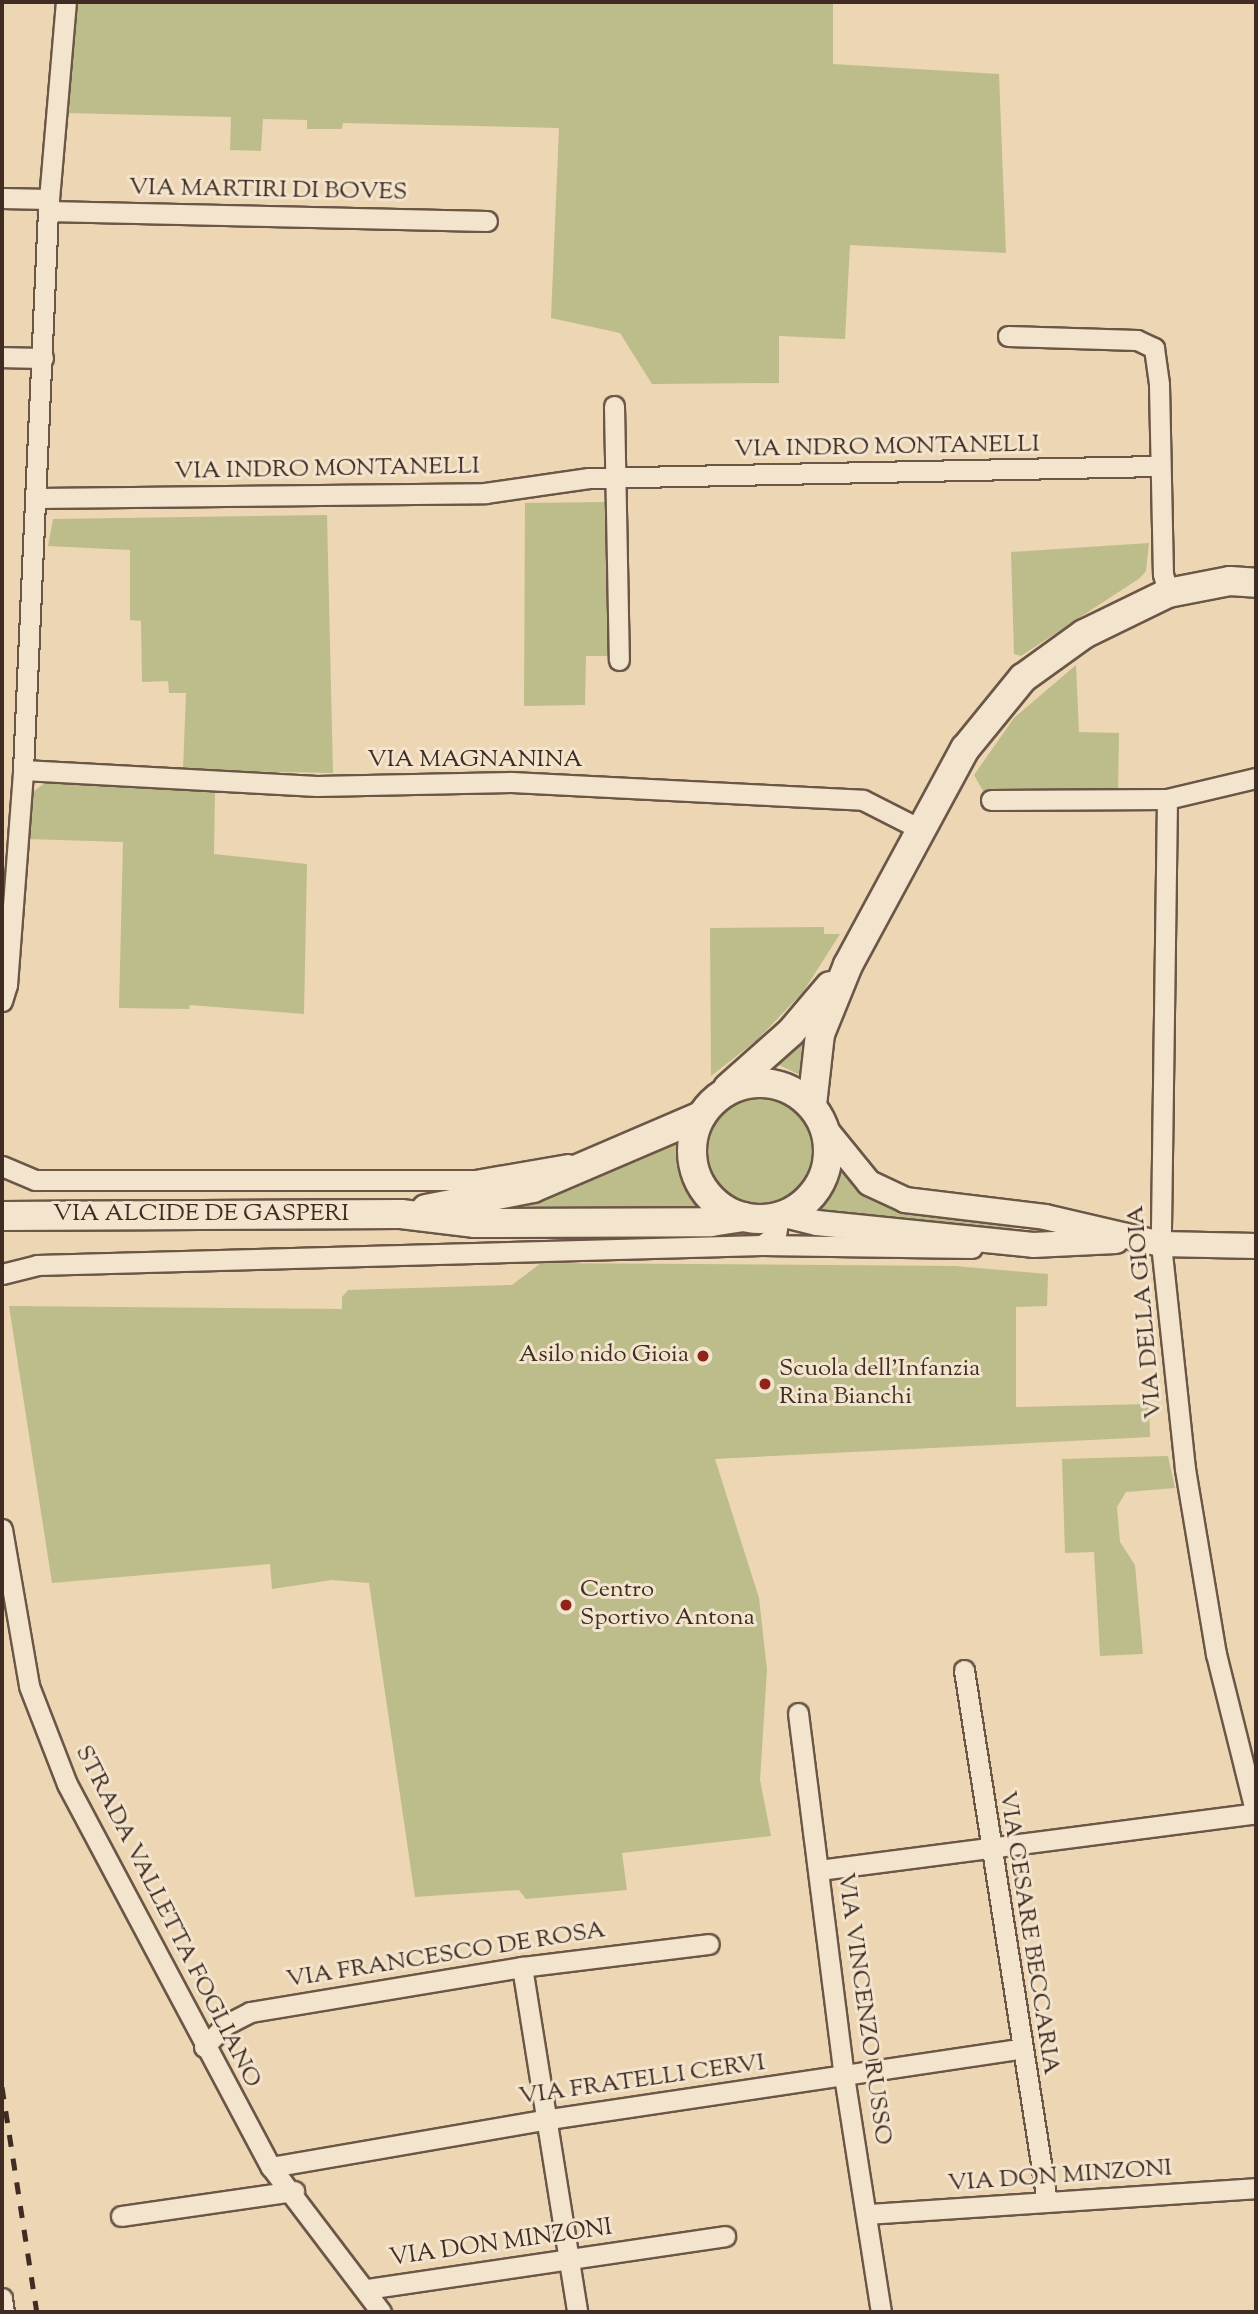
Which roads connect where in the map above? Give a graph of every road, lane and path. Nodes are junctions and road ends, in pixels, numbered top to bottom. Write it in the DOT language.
graph roads {
  1 [pos="66,2"];
  2 [pos="2,198"];
  3 [pos="48,205"];
  4 [pos="486,221"];
  5 [pos="1008,336"];
  6 [pos="2,357"];
  7 [pos="43,358"];
  8 [pos="614,406"];
  9 [pos="1159,466"];
  10 [pos="615,478"];
  11 [pos="38,498"];
  12 [pos="1256,583"];
  13 [pos="1168,593"];
  14 [pos="619,660"];
  15 [pos="23,770"];
  16 [pos="1256,778"];
  17 [pos="1167,799"];
  18 [pos="991,800"];
  19 [pos="920,829"];
  20 [pos="848,965"];
  21 [pos="2,1001"];
  22 [pos="725,1091"];
  23 [pos="812,1105"];
  24 [pos="701,1116"];
  25 [pos="825,1130"];
  26 [pos="614,1156"];
  27 [pos="2,1166"];
  28 [pos="401,1214"];
  29 [pos="2,1216"];
  30 [pos="782,1216"];
  31 [pos="744,1217"];
  32 [pos="1149,1242"];
  33 [pos="762,1245"];
  34 [pos="1033,1245"];
  35 [pos="1256,1247"];
  36 [pos="2,1274"];
  37 [pos="2,1529"];
  38 [pos="964,1670"];
  39 [pos="797,1713"];
  40 [pos="1256,1814"];
  41 [pos="990,1850"];
  42 [pos="819,1870"];
  43 [pos="709,1944"];
  44 [pos="522,1967"];
  45 [pos="204,2047"];
  46 [pos="1020,2049"];
  47 [pos="844,2076"];
  48 [pos="543,2120"];
  49 [pos="271,2167"];
  50 [pos="1256,2188"];
  51 [pos="294,2192"];
  52 [pos="1047,2202"];
  53 [pos="868,2214"];
  54 [pos="121,2216"];
  55 [pos="725,2236"];
  56 [pos="568,2258"];
  57 [pos="367,2289"];
  58 [pos="2,2298"];
  59 [pos="4,2312"];
  60 [pos="382,2312"];
  61 [pos="577,2312"];
  62 [pos="881,2312"];
  1 -- 3 [label="street"];
  2 -- 3 [label="street, VIA MARTIRI DI BOVES"];
  3 -- 4 [label="street, VIA MARTIRI DI BOVES"];
  3 -- 7 [label="street"];
  5 -- 9 [label="street"];
  6 -- 7 [label="street"];
  7 -- 11 [label="street"];
  8 -- 10 [label="street"];
  9 -- 10 [label="street, VIA INDRO MONTANELLI"];
  9 -- 13 [label="street"];
  10 -- 11 [label="street, VIA INDRO MONTANELLI"];
  10 -- 14 [label="street"];
  11 -- 15 [label="street"];
  12 -- 13 [label="main road"];
  13 -- 19 [label="main road"];
  15 -- 19 [label="street, VIA MAGNANINA"];
  15 -- 21 [label="street"];
  16 -- 17 [label="street"];
  17 -- 18 [label="street"];
  17 -- 32 [label="street, VIA DELLA GIOIA"];
  19 -- 20 [label="main road"];
  20 -- 22 [label="main road, VIA ALCIDE DE GASPERI"];
  20 -- 23 [label="main road"];
  22 -- 23 [label="main road"];
  22 -- 24 [label="main road, VIA ALCIDE DE GASPERI"];
  23 -- 25 [label="main road"];
  24 -- 26 [label="main road, VIA ALCIDE DE GASPERI"];
  24 -- 31 [label="main road, VIA ALCIDE DE GASPERI"];
  25 -- 30 [label="main road"];
  25 -- 32 [label="street"];
  26 -- 27 [label="street"];
  26 -- 28 [label="main road, VIA ALCIDE DE GASPERI"];
  28 -- 29 [label="main road, VIA ALCIDE DE GASPERI"];
  28 -- 31 [label="main road, VIA ALCIDE DE GASPERI"];
  30 -- 31 [label="main road, VIA ALCIDE DE GASPERI"];
  30 -- 33 [label="street"];
  30 -- 34 [label="street"];
  32 -- 34 [label="street"];
  32 -- 35 [label="street"];
  32 -- 40 [label="street, VIA DELLA GIOIA"];
  33 -- 34 [label="street"];
  33 -- 36 [label="street"];
  37 -- 45 [label="street, STRADA VALLETTA FOGLIANO"];
  38 -- 41 [label="street, VIA CESARE BECCARIA"];
  39 -- 42 [label="street, VIA VINCENZO RUSSO"];
  40 -- 41 [label="street"];
  41 -- 42 [label="street"];
  41 -- 46 [label="street, VIA CESARE BECCARIA"];
  42 -- 47 [label="street, VIA VINCENZO RUSSO"];
  43 -- 44 [label="street, VIA FRANCESCO DE ROSA"];
  44 -- 45 [label="street, VIA FRANCESCO DE ROSA"];
  44 -- 48 [label="street"];
  45 -- 49 [label="street, STRADA VALLETTA FOGLIANO"];
  46 -- 47 [label="street, VIA FRATELLI CERVI"];
  46 -- 52 [label="street, VIA CESARE BECCARIA"];
  47 -- 48 [label="street, VIA FRATELLI CERVI"];
  47 -- 53 [label="street, VIA VINCENZO RUSSO"];
  48 -- 49 [label="street, VIA FRATELLI CERVI"];
  48 -- 56 [label="street"];
  49 -- 51 [label="street, STRADA VALLETTA FOGLIANO"];
  50 -- 52 [label="street, VIA DON MINZONI"];
  51 -- 54 [label="street"];
  51 -- 57 [label="street, STRADA VALLETTA FOGLIANO"];
  52 -- 53 [label="street, VIA DON MINZONI"];
  53 -- 62 [label="street, VIA VINCENZO RUSSO"];
  55 -- 56 [label="street, VIA DON MINZONI"];
  56 -- 57 [label="street, VIA DON MINZONI"];
  56 -- 61 [label="street"];
  57 -- 60 [label="street, STRADA VALLETTA FOGLIANO"];
  58 -- 59 [label="street"];
}
